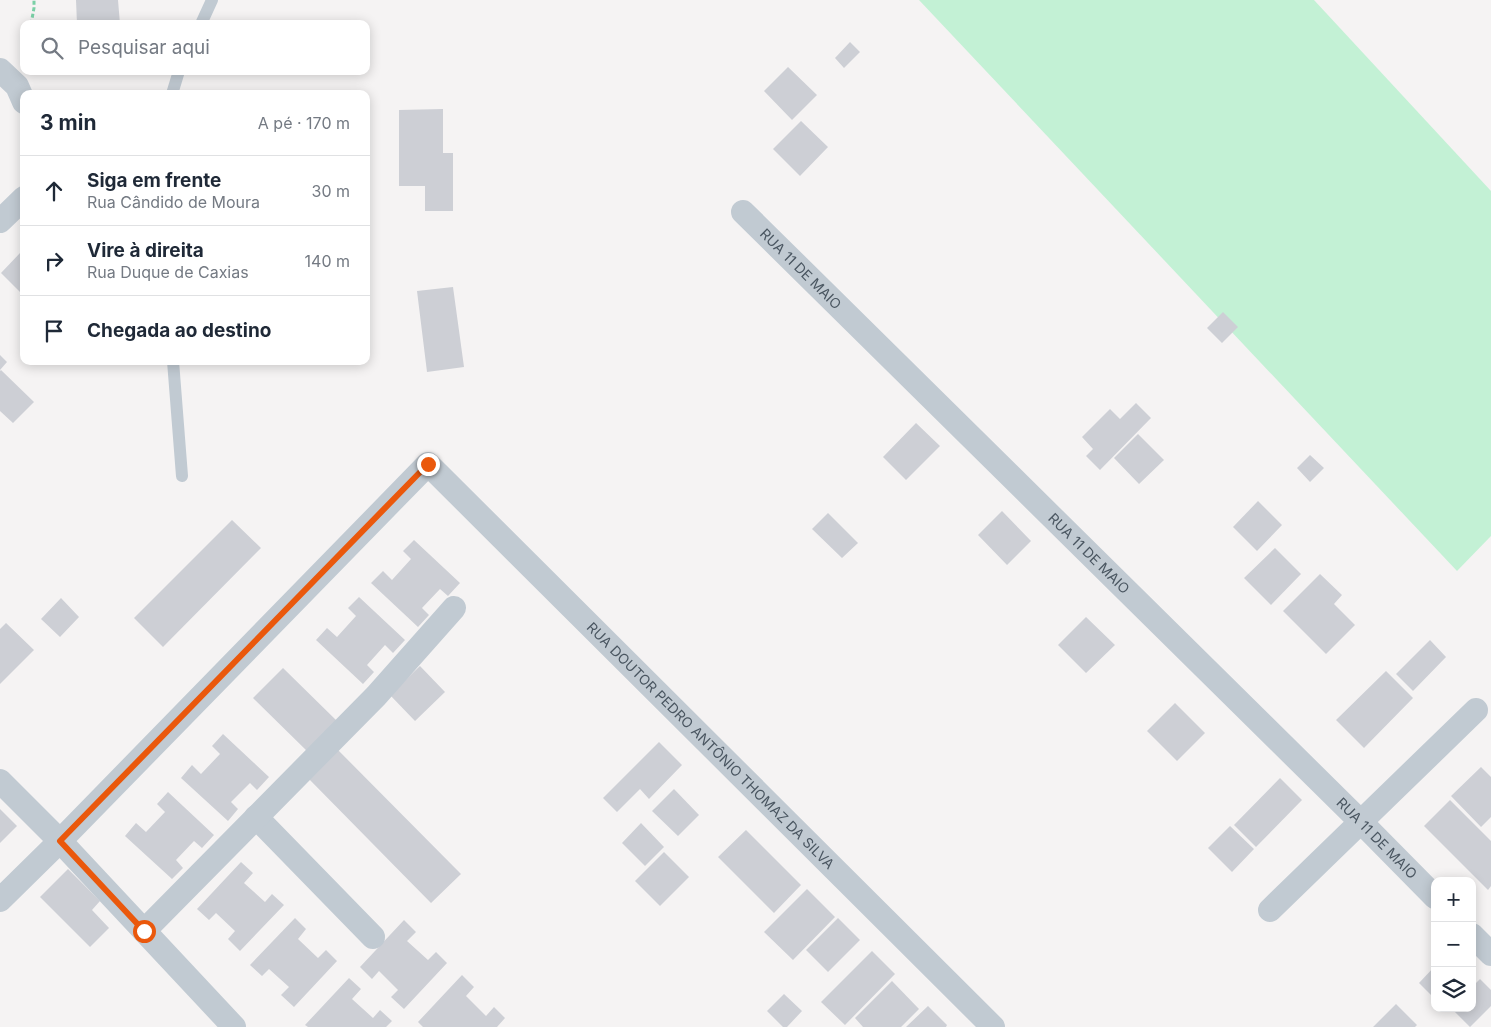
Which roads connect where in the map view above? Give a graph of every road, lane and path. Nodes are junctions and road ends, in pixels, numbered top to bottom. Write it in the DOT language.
graph roads {
  1 [pos="34,0"];
  2 [pos="212,0"];
  3 [pos="32,20"];
  4 [pos="203,20"];
  5 [pos="0,70"];
  6 [pos="178,75"];
  7 [pos="173,90"];
  8 [pos="20,91"];
  9 [pos="20,202"];
  10 [pos="743,212"];
  11 [pos="0,221"];
  12 [pos="173,365"];
  13 [pos="182,476"];
  14 [pos="454,608"];
  15 [pos="1476,710"];
  16 [pos="0,781"];
  17 [pos="256,818"];
  18 [pos="1361,822"];
  19 [pos="60,841"];
  20 [pos="1431,893"];
  21 [pos="0,900"];
  22 [pos="1270,910"];
  23 [pos="144,931"];
  24 [pos="373,937"];
  25 [pos="1476,939"];
  26 [pos="1491,954"];
  27 [pos="234,1027"];
  28 [pos="993,1027"];
  1 -- 3 [label="path"];
  2 -- 4 [label="lane"];
  5 -- 8 [label="street"];
  6 -- 7 [label="lane"];
  9 -- 11 [label="street"];
  10 -- 18 [label="street, RUA 11 DE MAIO"];
  12 -- 13 [label="lane"];
  14 -- 17 [label="street"];
  15 -- 18 [label="street"];
  16 -- 19 [label="street"];
  17 -- 23 [label="street"];
  17 -- 24 [label="street"];
  18 -- 20 [label="street, RUA 11 DE MAIO"];
  18 -- 22 [label="street"];
  19 -- 21 [label="street"];
  19 -- 23 [label="street"];
  19 -- 28 [label="street, RUA DOUTOR PEDRO ANTÔNIO THOMAZ DA SILVA"];
  23 -- 27 [label="street"];
  25 -- 26 [label="street"];
}
